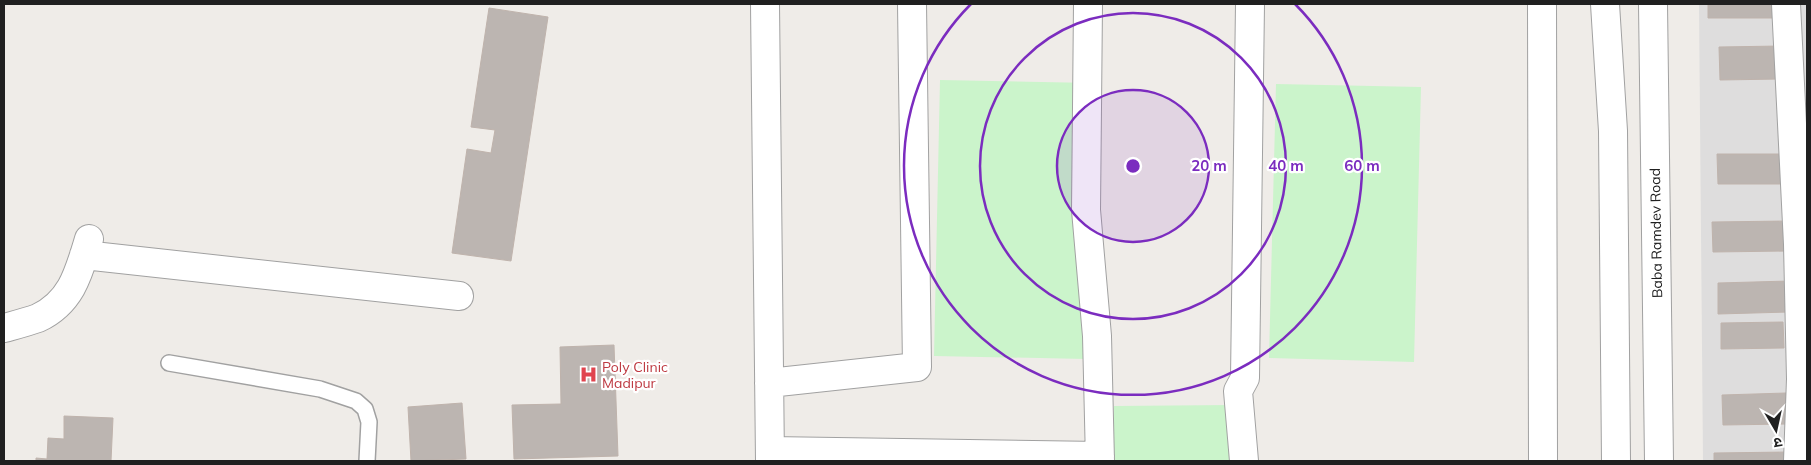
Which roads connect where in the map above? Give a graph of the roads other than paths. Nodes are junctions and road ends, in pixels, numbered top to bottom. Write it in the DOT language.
graph roads {
  1 [pos="765,4"];
  2 [pos="912,4"];
  3 [pos="1088,4"];
  4 [pos="1250,4"];
  5 [pos="1542,4"];
  6 [pos="1605,4"];
  7 [pos="1653,4"];
  8 [pos="1786,4"];
  9 [pos="1798,89"];
  10 [pos="1803,244"];
  11 [pos="459,296"];
  12 [pos="4,328"];
  13 [pos="169,363"];
  14 [pos="1804,379"];
  15 [pos="769,383"];
  16 [pos="770,456"];
  17 [pos="1100,459"];
  18 [pos="367,461"];
  19 [pos="1244,461"];
  20 [pos="1543,461"];
  21 [pos="1616,461"];
  22 [pos="1660,461"];
  23 [pos="1798,461"];
  1 -- 15 [label="street"];
  2 -- 15 [label="street"];
  3 -- 17 [label="street"];
  4 -- 19 [label="street"];
  5 -- 20 [label="street"];
  6 -- 21 [label="street"];
  7 -- 22 [label="street, Baba Ramdev Road"];
  8 -- 9 [label="street"];
  9 -- 10 [label="street"];
  10 -- 14 [label="street"];
  11 -- 12 [label="street"];
  13 -- 18 [label="lane"];
  14 -- 23 [label="street"];
  15 -- 16 [label="street"];
  16 -- 17 [label="street"];
}
